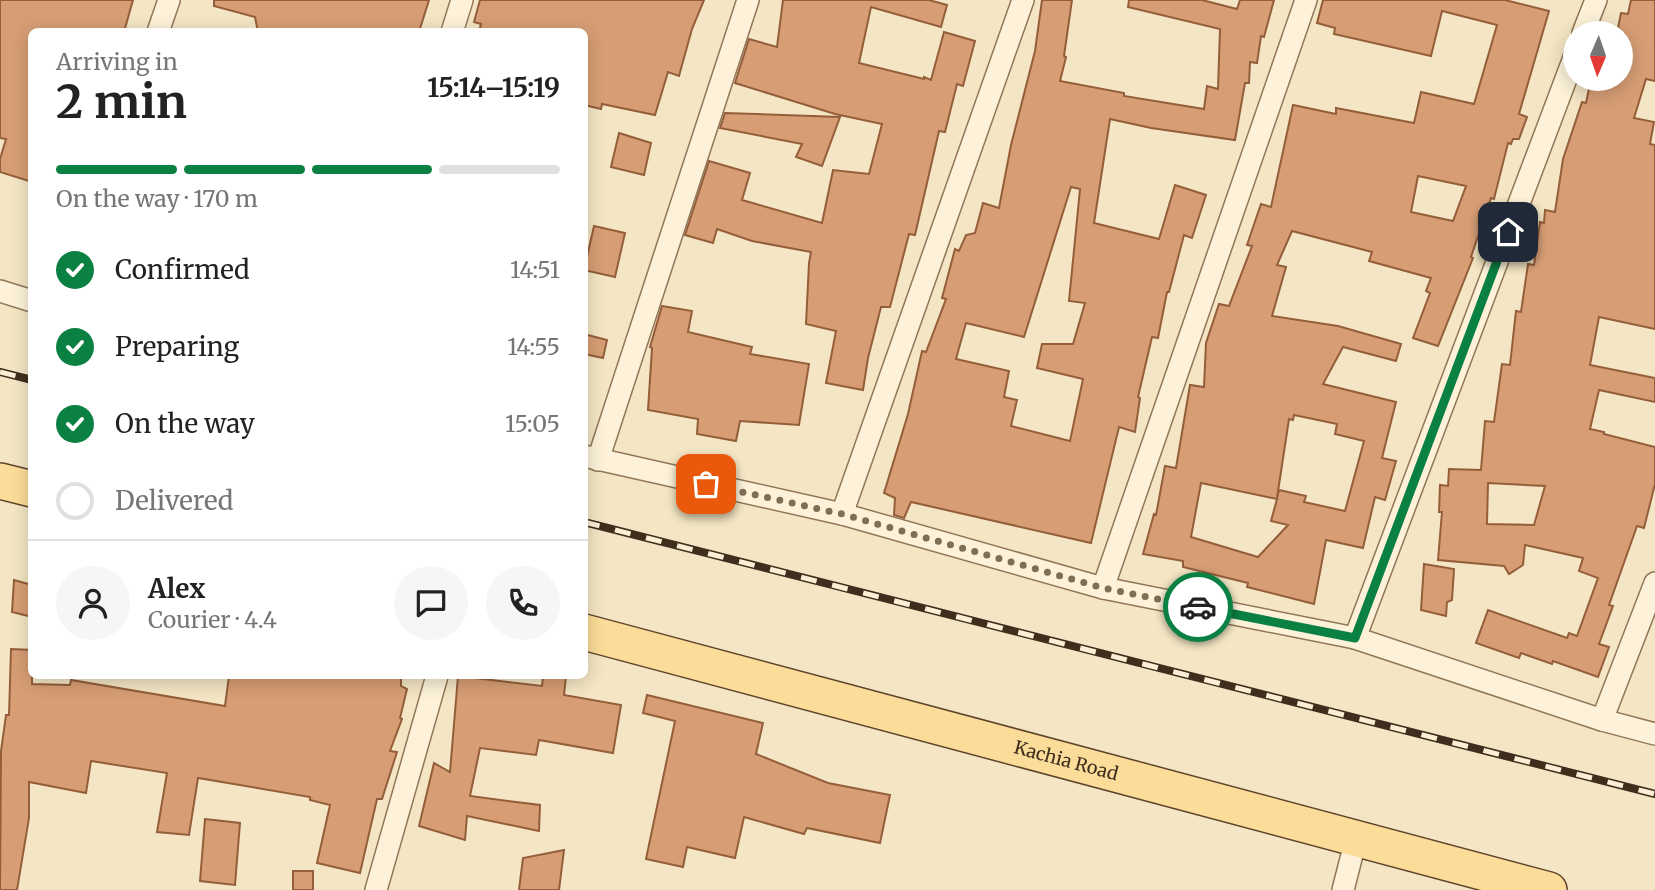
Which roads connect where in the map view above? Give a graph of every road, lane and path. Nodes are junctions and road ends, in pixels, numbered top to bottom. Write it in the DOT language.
graph roads {
  1 [pos="169,0"];
  2 [pos="462,0"];
  3 [pos="748,0"];
  4 [pos="1023,0"];
  5 [pos="1306,0"];
  6 [pos="1596,0"];
  7 [pos="1588,21"];
  8 [pos="159,28"];
  9 [pos="453,28"];
  10 [pos="1563,87"];
  11 [pos="0,291"];
  12 [pos="28,300"];
  13 [pos="591,458"];
  14 [pos="0,481"];
  15 [pos="28,488"];
  16 [pos="842,514"];
  17 [pos="1655,583"];
  18 [pos="1103,588"];
  19 [pos="588,633"];
  20 [pos="1355,638"];
  21 [pos="436,679"];
  22 [pos="1602,720"];
  23 [pos="1655,734"];
  24 [pos="1356,838"];
  25 [pos="376,890"];
  26 [pos="1343,890"];
  27 [pos="1549,890"];
  1 -- 8 [label="street"];
  2 -- 9 [label="street"];
  3 -- 13 [label="street"];
  4 -- 16 [label="street"];
  5 -- 18 [label="street"];
  6 -- 7 [label="street"];
  10 -- 20 [label="street"];
  11 -- 12 [label="street"];
  13 -- 16 [label="street"];
  14 -- 15 [label="main road"];
  16 -- 18 [label="street"];
  17 -- 22 [label="street"];
  18 -- 20 [label="street"];
  19 -- 24 [label="main road, Kachia Road"];
  20 -- 22 [label="street"];
  21 -- 25 [label="street"];
  22 -- 23 [label="street"];
  24 -- 26 [label="street"];
  24 -- 27 [label="main road, Kachia Road"];
}
